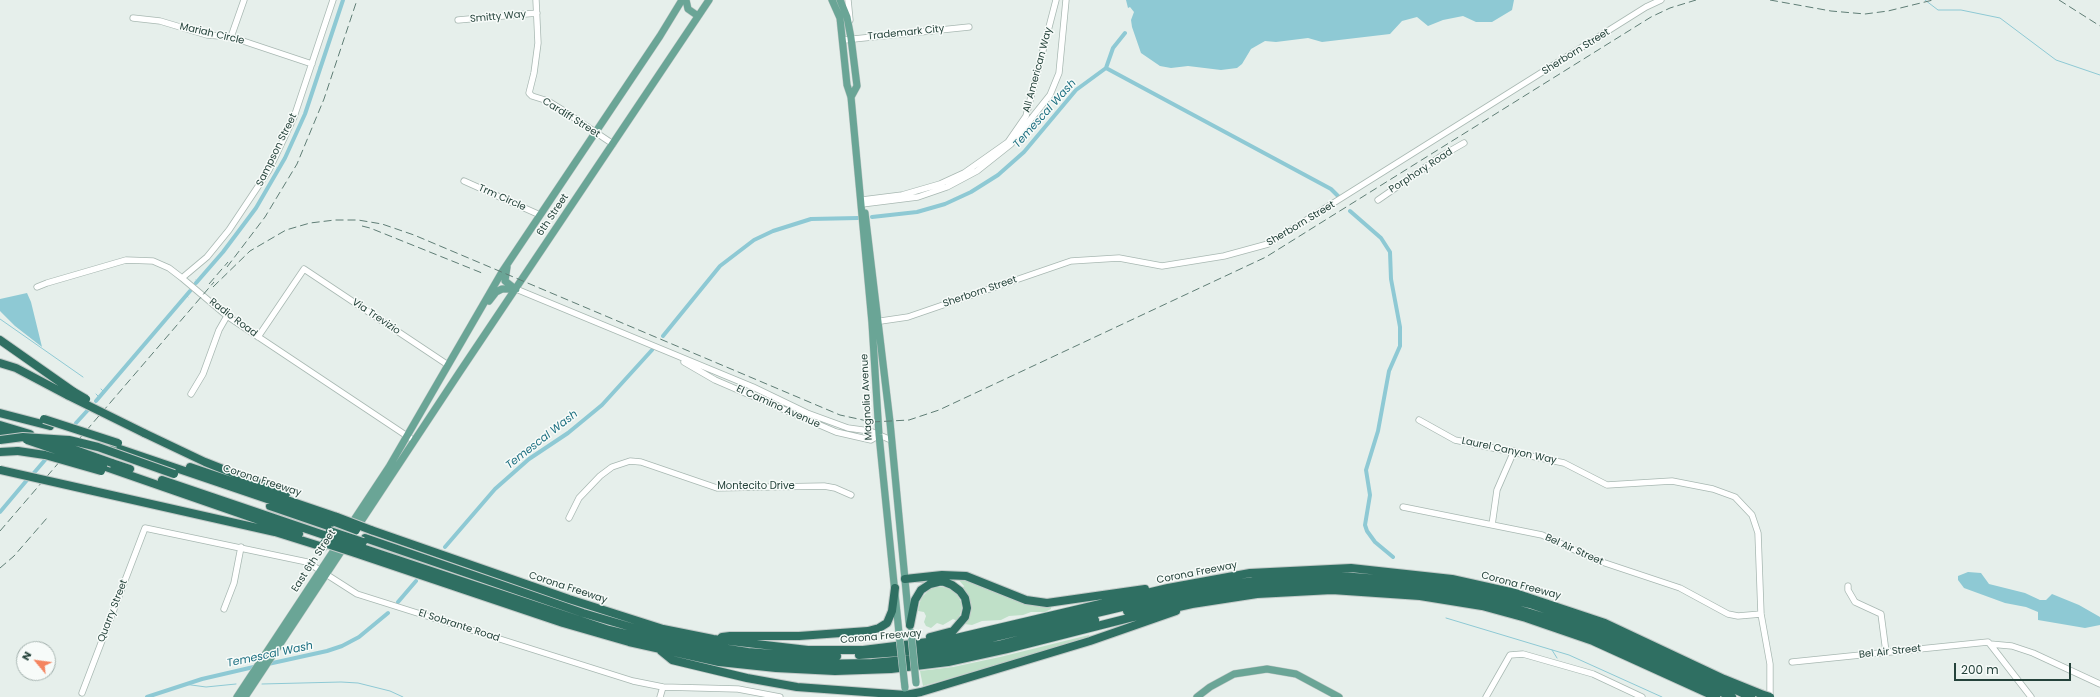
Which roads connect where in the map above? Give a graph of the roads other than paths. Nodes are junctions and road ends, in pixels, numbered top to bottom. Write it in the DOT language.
graph roads {
  1 [pos="244,0"];
  2 [pos="333,0"];
  3 [pos="536,0"];
  4 [pos="682,0"];
  5 [pos="686,0"];
  6 [pos="709,0"];
  7 [pos="832,0"];
  8 [pos="840,0"];
  9 [pos="848,0"];
  10 [pos="1056,0"];
  11 [pos="1066,0"];
  12 [pos="1661,0"];
  13 [pos="537,13"];
  14 [pos="698,16"];
  15 [pos="133,18"];
  16 [pos="458,20"];
  17 [pos="969,27"];
  18 [pos="231,37"];
  19 [pos="852,38"];
  20 [pos="844,40"];
  21 [pos="312,64"];
  22 [pos="851,97"];
  23 [pos="596,132"];
  24 [pos="1464,143"];
  25 [pos="613,144"];
  26 [pos="464,181"];
  27 [pos="1378,200"];
  28 [pos="863,205"];
  29 [pos="540,215"];
  30 [pos="514,255"];
  31 [pos="182,278"];
  32 [pos="37,287"];
  33 [pos="516,289"];
  34 [pos="227,316"];
  35 [pos="876,322"];
  36 [pos="468,330"];
  37 [pos="258,337"];
  38 [pos="0,340"];
  39 [pos="0,363"];
  40 [pos="448,365"];
  41 [pos="72,394"];
  42 [pos="191,394"];
  43 [pos="0,408"];
  44 [pos="0,413"];
  45 [pos="1419,420"];
  46 [pos="0,425"];
  47 [pos="0,432"];
  48 [pos="879,435"];
  49 [pos="407,436"];
  50 [pos="29,437"];
  51 [pos="0,440"];
  52 [pos="891,440"];
  53 [pos="415,441"];
  54 [pos="0,445"];
  55 [pos="116,445"];
  56 [pos="0,452"];
  57 [pos="1514,452"];
  58 [pos="102,468"];
  59 [pos="0,470"];
  60 [pos="173,476"];
  61 [pos="851,495"];
  62 [pos="298,503"];
  63 [pos="1403,507"];
  64 [pos="569,518"];
  65 [pos="1492,525"];
  66 [pos="145,528"];
  67 [pos="330,532"];
  68 [pos="363,541"];
  69 [pos="241,547"];
  70 [pos="416,558"];
  71 [pos="444,568"];
  72 [pos="323,572"];
  73 [pos="905,579"];
  74 [pos="1318,584"];
  75 [pos="1848,586"];
  76 [pos="895,588"];
  77 [pos="1168,588"];
  78 [pos="1470,590"];
  79 [pos="1362,591"];
  80 [pos="1515,593"];
  81 [pos="1192,604"];
  82 [pos="224,609"];
  83 [pos="1761,614"];
  84 [pos="618,627"];
  85 [pos="910,628"];
  86 [pos="713,639"];
  87 [pos="1989,643"];
  88 [pos="877,648"];
  89 [pos="657,649"];
  90 [pos="1886,652"];
  91 [pos="1792,662"];
  92 [pos="1652,668"];
  93 [pos="1692,679"];
  94 [pos="2100,684"];
  95 [pos="663,687"];
  96 [pos="82,693"];
  97 [pos="905,693"];
  98 [pos="916,695"];
  99 [pos="237,697"];
  100 [pos="245,697"];
  101 [pos="660,697"];
  102 [pos="780,697"];
  103 [pos="1197,697"];
  104 [pos="1339,697"];
  105 [pos="1486,697"];
  106 [pos="1642,697"];
  107 [pos="1716,697"];
  108 [pos="1732,697"];
  109 [pos="1750,697"];
  110 [pos="1770,697"];
  111 [pos="2031,697"];
  1 -- 18 [label="street"];
  2 -- 21 [label="street, Sampson Street"];
  3 -- 13 [label="street"];
  4 -- 23 [label="main road, 6th Street"];
  5 -- 14 [label="main road"];
  6 -- 14 [label="main road, 6th Street"];
  7 -- 20 [label="main road, Magnolia Avenue"];
  8 -- 19 [label="main road, Magnolia Avenue"];
  9 -- 19 [label="street"];
  10 -- 28 [label="street, All American Way"];
  11 -- 28 [label="street, All American Way"];
  12 -- 35 [label="street, Sherborn Street"];
  13 -- 16 [label="street, Smitty Way"];
  13 -- 23 [label="street, Cardiff Street"];
  14 -- 25 [label="main road, 6th Street"];
  15 -- 18 [label="street, Mariah Circle"];
  17 -- 19 [label="street, Trademark City"];
  18 -- 21 [label="street, Mariah Circle"];
  19 -- 20 [label="street, Trademark City"];
  19 -- 22 [label="main road, Magnolia Avenue"];
  20 -- 22 [label="main road, Magnolia Avenue"];
  21 -- 31 [label="street, Sampson Street"];
  22 -- 28 [label="main road, Magnolia Avenue"];
  23 -- 25 [label="street, Cardiff Street"];
  23 -- 29 [label="main road, 6th Street"];
  24 -- 27 [label="street, Porphory Road"];
  25 -- 33 [label="main road, 6th Street"];
  26 -- 29 [label="street, Trm Circle"];
  28 -- 35 [label="main road, Magnolia Avenue"];
  29 -- 30 [label="main road, 6th Street"];
  30 -- 33 [label="main road"];
  30 -- 36 [label="main road, 6th Street"];
  31 -- 32 [label="street, Radio Road"];
  31 -- 34 [label="street, Radio Road"];
  33 -- 36 [label="main road"];
  33 -- 48 [label="street, El Camino Avenue"];
  33 -- 53 [label="main road, 6th Street"];
  34 -- 37 [label="street, Radio Road"];
  34 -- 42 [label="street"];
  35 -- 48 [label="main road, Magnolia Avenue"];
  35 -- 52 [label="main road, Magnolia Avenue"];
  36 -- 40 [label="main road, 6th Street"];
  37 -- 40 [label="street, Via Trevizio"];
  37 -- 49 [label="street, Radio Road"];
  38 -- 41 [label="highway"];
  39 -- 41 [label="highway"];
  40 -- 49 [label="main road, 6th Street"];
  41 -- 62 [label="highway, bridge"];
  43 -- 55 [label="highway, Corona Freeway, bridge"];
  44 -- 55 [label="highway"];
  45 -- 57 [label="street, Laurel Canyon Way"];
  46 -- 50 [label="highway"];
  47 -- 50 [label="highway"];
  48 -- 52 [label="street, El Camino Avenue"];
  48 -- 76 [label="main road, Magnolia Avenue"];
  49 -- 53 [label="street, Radio Road"];
  49 -- 72 [label="main road, East 6th Street"];
  50 -- 58 [label="highway, bridge"];
  50 -- 67 [label="highway, bridge"];
  51 -- 60 [label="highway, bridge"];
  52 -- 73 [label="main road, Magnolia Avenue"];
  53 -- 72 [label="main road, East 6th Street"];
  54 -- 60 [label="highway, bridge"];
  55 -- 62 [label="highway, Corona Freeway"];
  55 -- 67 [label="highway"];
  56 -- 58 [label="highway, bridge"];
  57 -- 65 [label="street"];
  57 -- 83 [label="street, Laurel Canyon Way"];
  58 -- 67 [label="highway, Corona Freeway"];
  59 -- 67 [label="highway, bridge"];
  60 -- 67 [label="highway"];
  61 -- 64 [label="street, Montecito Drive"];
  62 -- 67 [label="highway, Corona Freeway"];
  63 -- 65 [label="street, Bel Air Street"];
  65 -- 83 [label="street, Bel Air Street"];
  66 -- 69 [label="street, El Sobrante Road"];
  66 -- 96 [label="street, Quarry Street"];
  67 -- 68 [label="highway, Corona Freeway, bridge"];
  67 -- 68 [label="highway, bridge"];
  67 -- 68 [label="highway, Corona Freeway, bridge"];
  68 -- 70 [label="highway, Corona Freeway"];
  68 -- 70 [label="highway, Corona Freeway"];
  68 -- 70 [label="highway"];
  69 -- 72 [label="street, El Sobrante Road"];
  69 -- 82 [label="street"];
  70 -- 71 [label="highway, Corona Freeway"];
  70 -- 71 [label="highway, Corona Freeway"];
  70 -- 71 [label="highway"];
  71 -- 84 [label="highway"];
  71 -- 84 [label="highway"];
  71 -- 86 [label="highway, Corona Freeway"];
  71 -- 89 [label="highway, Corona Freeway"];
  72 -- 95 [label="street, El Sobrante Road"];
  72 -- 99 [label="main road, East 6th Street"];
  72 -- 100 [label="main road, East 6th Street"];
  73 -- 76 [label="main road"];
  73 -- 77 [label="highway"];
  73 -- 85 [label="main road, Magnolia Avenue"];
  74 -- 79 [label="highway"];
  74 -- 84 [label="highway"];
  74 -- 93 [label="highway"];
  75 -- 90 [label="street"];
  76 -- 86 [label="highway"];
  76 -- 97 [label="main road, Magnolia Avenue, bridge"];
  77 -- 80 [label="highway, Corona Freeway"];
  77 -- 88 [label="highway, Corona Freeway"];
  78 -- 80 [label="highway"];
  78 -- 84 [label="highway"];
  78 -- 109 [label="highway"];
  79 -- 81 [label="highway, Corona Freeway"];
  79 -- 92 [label="highway, Corona Freeway"];
  80 -- 110 [label="highway, Corona Freeway, bridge"];
  81 -- 89 [label="highway, Corona Freeway"];
  81 -- 98 [label="highway"];
  83 -- 110 [label="street, Laurel Canyon Way"];
  85 -- 88 [label="highway"];
  85 -- 98 [label="main road, Magnolia Avenue, bridge"];
  86 -- 88 [label="highway, Corona Freeway"];
  87 -- 90 [label="street, Bel Air Street"];
  87 -- 94 [label="street, Bel Air Street"];
  87 -- 111 [label="street"];
  89 -- 97 [label="highway"];
  90 -- 91 [label="street, Bel Air Street"];
  92 -- 93 [label="highway"];
  92 -- 107 [label="highway, Corona Freeway"];
  93 -- 108 [label="highway"];
  95 -- 101 [label="street"];
  95 -- 102 [label="street, El Sobrante Road"];
  97 -- 98 [label="highway"];
  103 -- 104 [label="main road"];
  105 -- 106 [label="street"];
}
